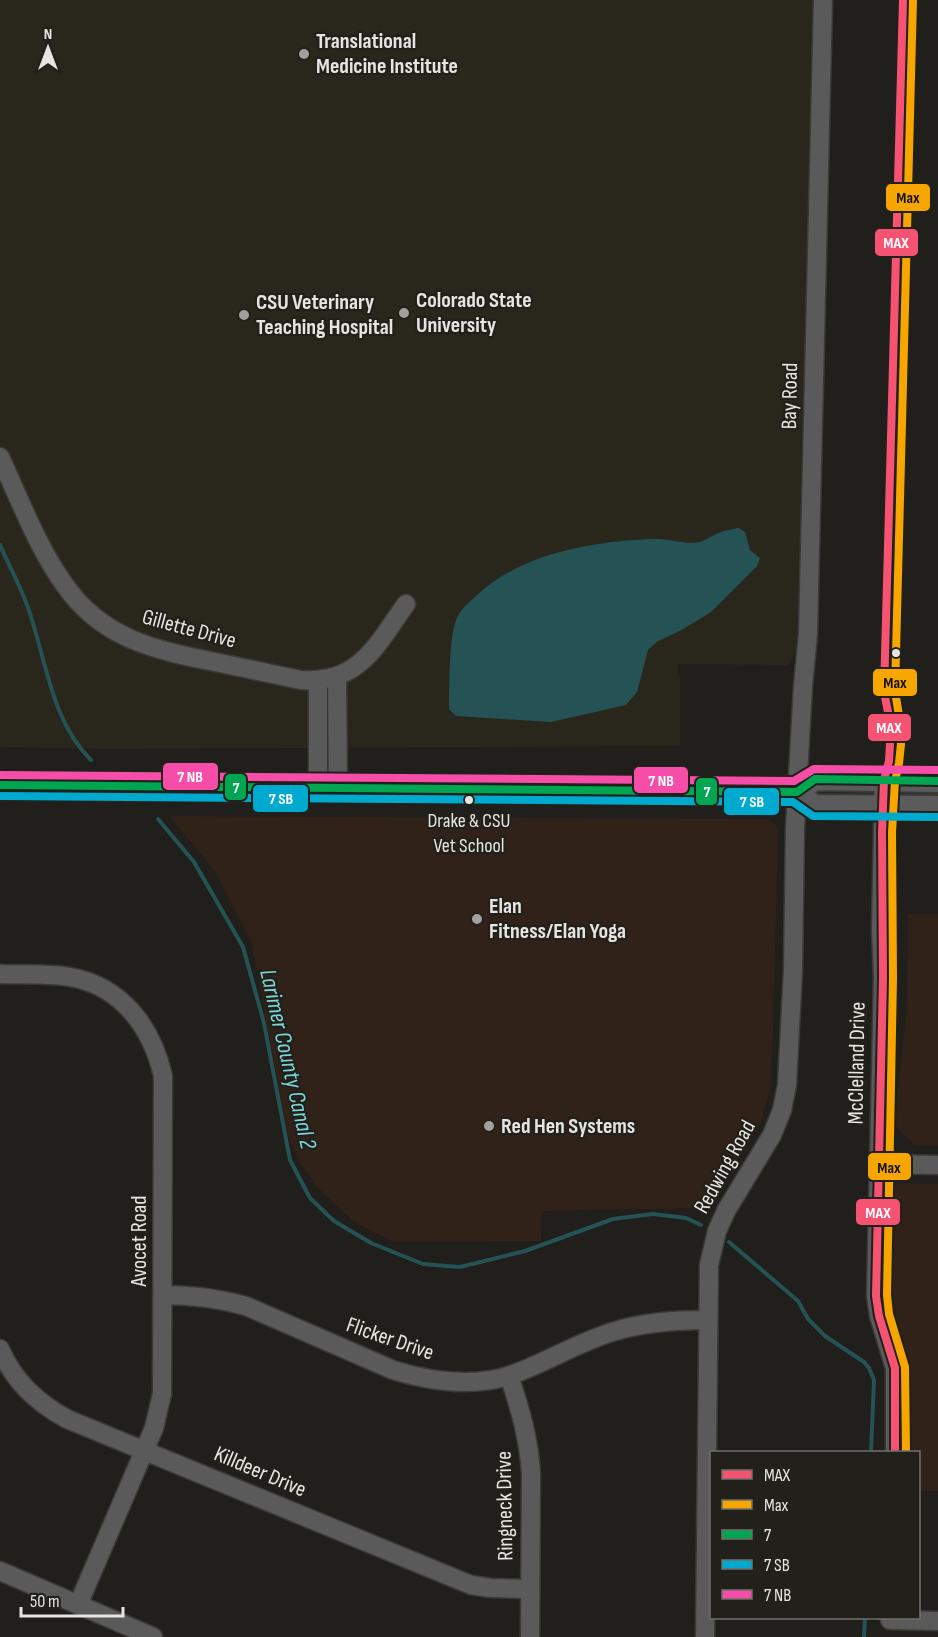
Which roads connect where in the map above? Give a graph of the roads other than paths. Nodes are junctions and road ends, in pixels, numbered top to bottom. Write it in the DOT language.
graph roads {
  1 [pos="823,0"];
  2 [pos="0,457"];
  3 [pos="406,604"];
  4 [pos="336,678"];
  5 [pos="318,681"];
  6 [pos="884,780"];
  7 [pos="938,781"];
  8 [pos="0,785"];
  9 [pos="328,789"];
  10 [pos="797,792"];
  11 [pos="883,807"];
  12 [pos="938,807"];
  13 [pos="0,974"];
  14 [pos="878,1164"];
  15 [pos="938,1165"];
  16 [pos="163,1295"];
  17 [pos="708,1320"];
  18 [pos="0,1349"];
  19 [pos="509,1376"];
  20 [pos="144,1450"];
  21 [pos="895,1451"];
  22 [pos="0,1571"];
  23 [pos="530,1589"];
  24 [pos="78,1605"];
  25 [pos="938,1621"];
  26 [pos="890,1625"];
  27 [pos="153,1637"];
  28 [pos="530,1637"];
  29 [pos="705,1637"];
  1 -- 10 [label="street, Bay Road"];
  2 -- 5 [label="street, Gillette Drive"];
  3 -- 4 [label="street"];
  4 -- 5 [label="street, Gillette Drive"];
  4 -- 9 [label="street"];
  5 -- 9 [label="street"];
  6 -- 7 [label="main road"];
  6 -- 10 [label="main road"];
  6 -- 11 [label="street, McClelland Drive"];
  8 -- 9 [label="main road"];
  9 -- 10 [label="main road"];
  10 -- 11 [label="main road"];
  10 -- 17 [label="street, Redwing Road"];
  11 -- 12 [label="main road"];
  11 -- 14 [label="street, McClelland Drive"];
  13 -- 16 [label="street, Avocet Road"];
  14 -- 15 [label="street"];
  14 -- 21 [label="street, McClelland Drive"];
  16 -- 19 [label="street, Flicker Drive"];
  16 -- 20 [label="street, Avocet Road"];
  17 -- 19 [label="street, Flicker Drive"];
  17 -- 29 [label="street, Redwing Road"];
  18 -- 20 [label="street, Killdeer Drive"];
  19 -- 23 [label="street, Ringneck Drive"];
  20 -- 23 [label="street, Killdeer Drive"];
  20 -- 24 [label="street, Avocet Road"];
  22 -- 24 [label="street"];
  23 -- 28 [label="street, Ringneck Drive"];
  24 -- 27 [label="street"];
  25 -- 26 [label="street"];
}
